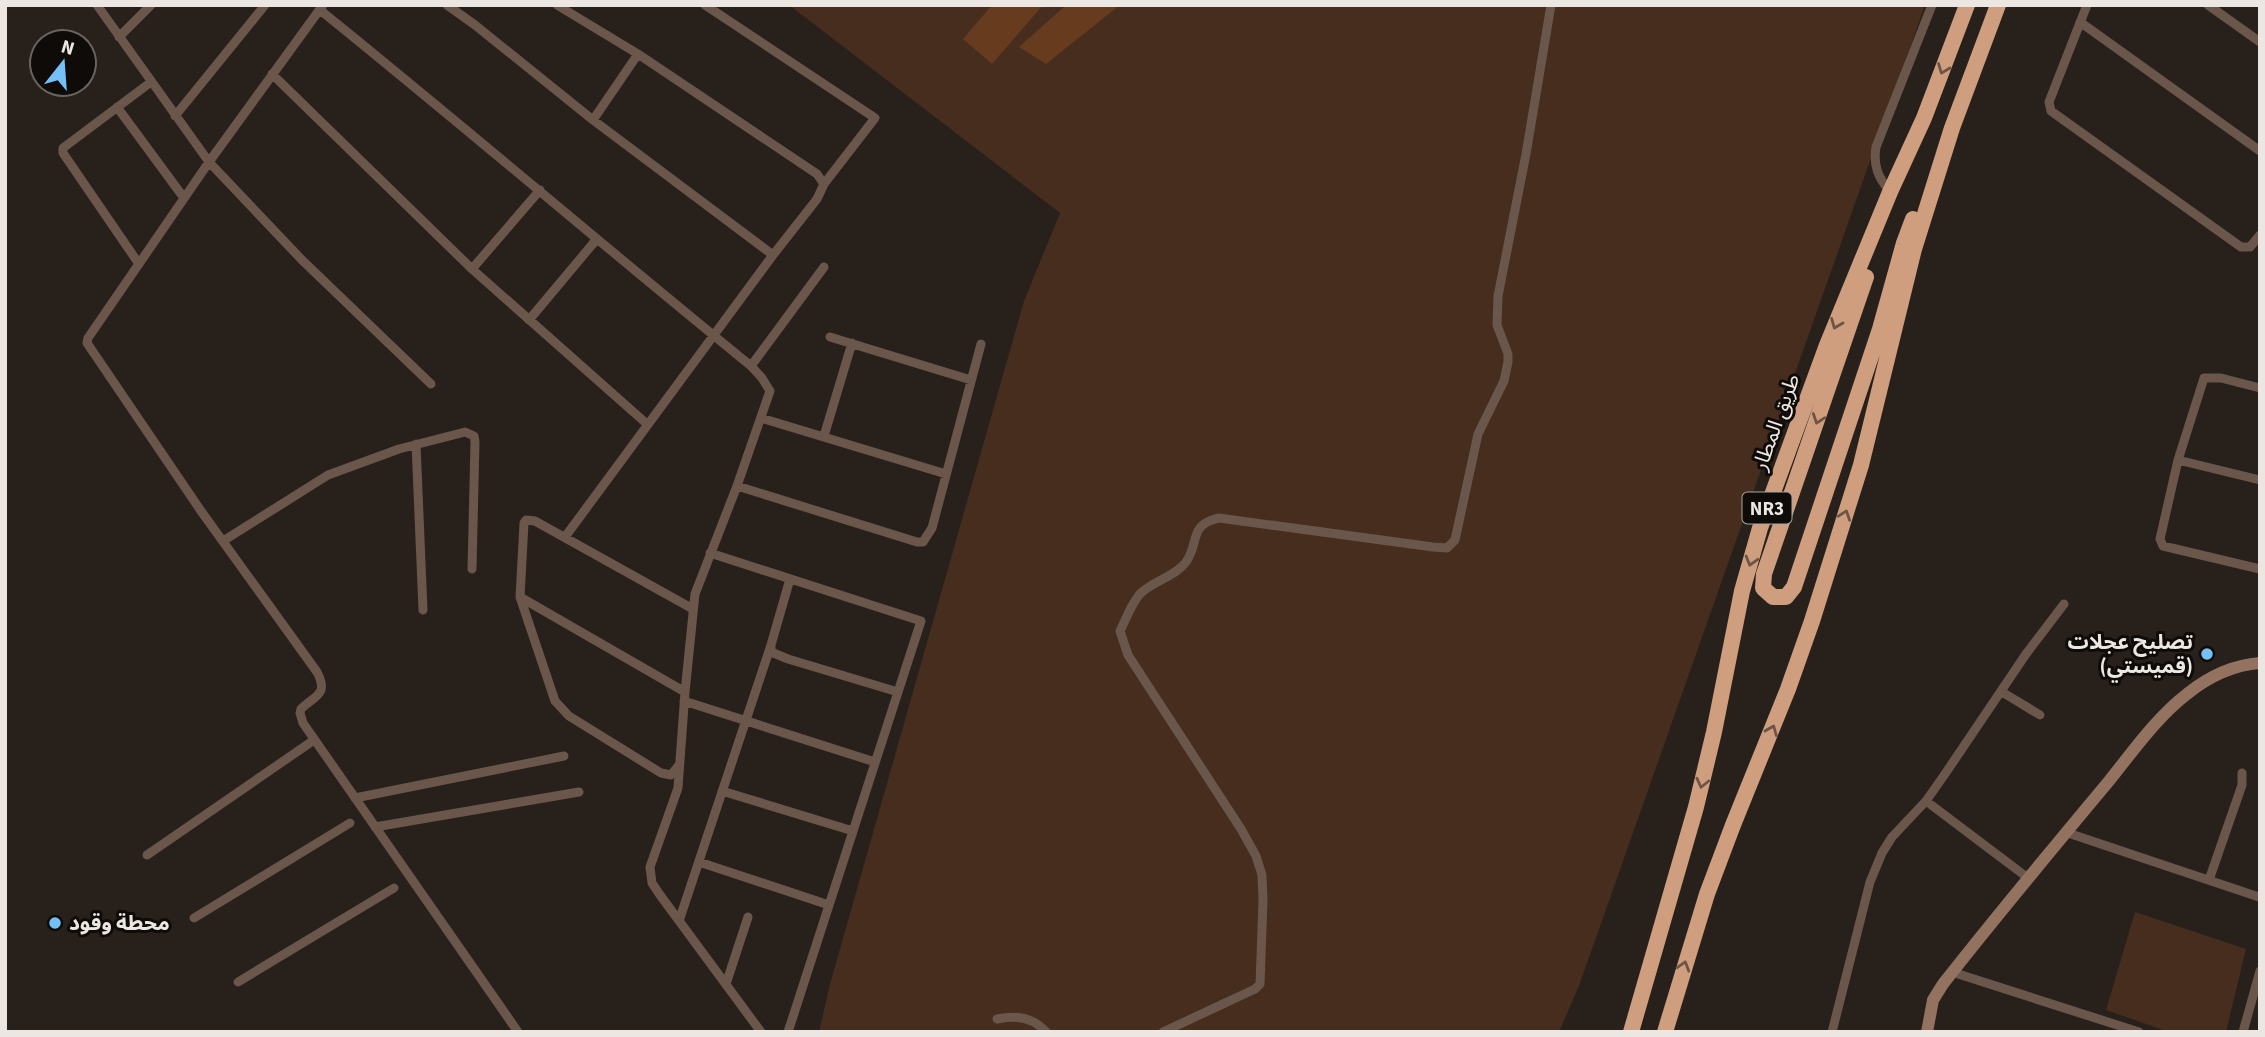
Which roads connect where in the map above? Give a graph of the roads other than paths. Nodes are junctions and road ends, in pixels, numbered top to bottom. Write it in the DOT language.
graph roads {
  1 [pos="97,5"];
  2 [pos="151,5"];
  3 [pos="265,5"];
  4 [pos="447,5"];
  5 [pos="557,5"];
  6 [pos="705,5"];
  7 [pos="1551,5"];
  8 [pos="1932,5"];
  9 [pos="1967,5"];
  10 [pos="1998,5"];
  11 [pos="2087,5"];
  12 [pos="2208,5"];
  13 [pos="322,8"];
  14 [pos="2080,22"];
  15 [pos="119,37"];
  16 [pos="2260,42"];
  17 [pos="638,54"];
  18 [pos="272,74"];
  19 [pos="151,82"];
  20 [pos="1968,83"];
  21 [pos="117,107"];
  22 [pos="175,116"];
  23 [pos="593,120"];
  24 [pos="1922,123"];
  25 [pos="2260,151"];
  26 [pos="209,162"];
  27 [pos="824,184"];
  28 [pos="540,190"];
  29 [pos="1890,192"];
  30 [pos="184,198"];
  31 [pos="2260,235"];
  32 [pos="596,240"];
  33 [pos="773,255"];
  34 [pos="139,264"];
  35 [pos="824,267"];
  36 [pos="472,269"];
  37 [pos="529,320"];
  38 [pos="713,335"];
  39 [pos="830,337"];
  40 [pos="852,343"];
  41 [pos="981,344"];
  42 [pos="751,366"];
  43 [pos="971,380"];
  44 [pos="431,384"];
  45 [pos="2260,388"];
  46 [pos="761,418"];
  47 [pos="647,424"];
  48 [pos="824,436"];
  49 [pos="416,444"];
  50 [pos="2178,460"];
  51 [pos="947,474"];
  52 [pos="2260,480"];
  53 [pos="737,486"];
  54 [pos="565,537"];
  55 [pos="223,541"];
  56 [pos="710,553"];
  57 [pos="472,569"];
  58 [pos="2260,569"];
  59 [pos="790,579"];
  60 [pos="520,597"];
  61 [pos="2064,604"];
  62 [pos="693,609"];
  63 [pos="423,610"];
  64 [pos="771,645"];
  65 [pos="2260,663"];
  66 [pos="898,692"];
  67 [pos="2002,692"];
  68 [pos="684,697"];
  69 [pos="2040,715"];
  70 [pos="746,721"];
  71 [pos="314,740"];
  72 [pos="564,756"];
  73 [pos="875,762"];
  74 [pos="679,765"];
  75 [pos="2242,772"];
  76 [pos="722,791"];
  77 [pos="579,792"];
  78 [pos="355,799"];
  79 [pos="1926,801"];
  80 [pos="350,823"];
  81 [pos="375,827"];
  82 [pos="853,831"];
  83 [pos="2065,832"];
  84 [pos="147,855"];
  85 [pos="699,862"];
  86 [pos="2028,878"];
  87 [pos="2209,880"];
  88 [pos="394,888"];
  89 [pos="2259,897"];
  90 [pos="829,905"];
  91 [pos="194,918"];
  92 [pos="748,918"];
  93 [pos="679,921"];
  94 [pos="2260,971"];
  95 [pos="1952,972"];
  96 [pos="238,982"];
  97 [pos="726,984"];
  98 [pos="997,1019"];
  99 [pos="518,1032"];
  100 [pos="761,1032"];
  101 [pos="788,1032"];
  102 [pos="1046,1032"];
  103 [pos="1163,1032"];
  104 [pos="1632,1032"];
  105 [pos="1665,1032"];
  106 [pos="1832,1032"];
  107 [pos="1927,1032"];
  108 [pos="2139,1032"];
  109 [pos="2243,1032"];
  1 -- 15 [label="street"];
  2 -- 15 [label="street"];
  3 -- 22 [label="street"];
  4 -- 23 [label="street"];
  5 -- 17 [label="street"];
  6 -- 27 [label="street"];
  7 -- 103 [label="street"];
  8 -- 29 [label="street"];
  9 -- 24 [label="highway, طريق المطار / NR3, one-way"];
  10 -- 20 [label="highway"];
  11 -- 14 [label="street"];
  12 -- 16 [label="street"];
  13 -- 18 [label="street"];
  13 -- 28 [label="street"];
  14 -- 25 [label="street"];
  14 -- 31 [label="street"];
  15 -- 19 [label="street"];
  17 -- 23 [label="street"];
  17 -- 27 [label="street"];
  18 -- 26 [label="street"];
  18 -- 36 [label="street"];
  19 -- 21 [label="street"];
  19 -- 22 [label="street"];
  24 -- 20 [label="highway, one-way"];
  105 -- 20 [label="highway, one-way"];
  21 -- 30 [label="street"];
  21 -- 34 [label="street"];
  22 -- 26 [label="street"];
  23 -- 33 [label="street"];
  24 -- 29 [label="highway, طريق المطار / NR3"];
  26 -- 30 [label="street"];
  26 -- 44 [label="street"];
  27 -- 33 [label="street"];
  28 -- 32 [label="street"];
  28 -- 36 [label="street"];
  29 -- 104 [label="highway, طريق المطار / NR3, one-way"];
  30 -- 34 [label="street"];
  32 -- 37 [label="street"];
  32 -- 38 [label="street"];
  33 -- 38 [label="street"];
  34 -- 55 [label="street"];
  35 -- 42 [label="street"];
  36 -- 37 [label="street"];
  37 -- 47 [label="street"];
  38 -- 42 [label="street"];
  38 -- 47 [label="street"];
  39 -- 40 [label="street"];
  40 -- 43 [label="street"];
  40 -- 48 [label="street"];
  41 -- 43 [label="street"];
  42 -- 46 [label="street"];
  43 -- 51 [label="street"];
  45 -- 50 [label="street"];
  46 -- 48 [label="street"];
  46 -- 53 [label="street"];
  47 -- 54 [label="street"];
  48 -- 51 [label="street"];
  49 -- 55 [label="street"];
  49 -- 57 [label="street"];
  49 -- 63 [label="street"];
  50 -- 52 [label="street"];
  50 -- 58 [label="street"];
  51 -- 53 [label="street"];
  53 -- 56 [label="street"];
  54 -- 60 [label="street"];
  54 -- 62 [label="street"];
  55 -- 71 [label="street"];
  56 -- 59 [label="street"];
  56 -- 62 [label="street"];
  59 -- 64 [label="street"];
  59 -- 66 [label="street"];
  60 -- 68 [label="street"];
  60 -- 74 [label="street"];
  61 -- 67 [label="street"];
  62 -- 68 [label="street"];
  64 -- 66 [label="street"];
  64 -- 70 [label="street"];
  65 -- 83 [label="street"];
  66 -- 73 [label="street"];
  67 -- 69 [label="street"];
  67 -- 79 [label="street"];
  68 -- 70 [label="street"];
  68 -- 74 [label="street"];
  70 -- 73 [label="street"];
  70 -- 76 [label="street"];
  71 -- 78 [label="street"];
  71 -- 84 [label="street"];
  72 -- 78 [label="street"];
  73 -- 82 [label="street"];
  74 -- 93 [label="street"];
  75 -- 87 [label="street"];
  76 -- 82 [label="street"];
  76 -- 85 [label="street"];
  77 -- 81 [label="street"];
  78 -- 81 [label="street"];
  79 -- 86 [label="street"];
  79 -- 106 [label="street"];
  80 -- 91 [label="street"];
  81 -- 99 [label="street"];
  82 -- 90 [label="street"];
  83 -- 86 [label="street"];
  83 -- 87 [label="street"];
  85 -- 90 [label="street"];
  85 -- 93 [label="street"];
  86 -- 95 [label="street"];
  87 -- 89 [label="street"];
  88 -- 96 [label="street"];
  90 -- 101 [label="street"];
  92 -- 97 [label="street"];
  93 -- 97 [label="street"];
  94 -- 109 [label="street"];
  95 -- 107 [label="street"];
  95 -- 108 [label="street"];
  97 -- 100 [label="street"];
  98 -- 102 [label="street"];
}
